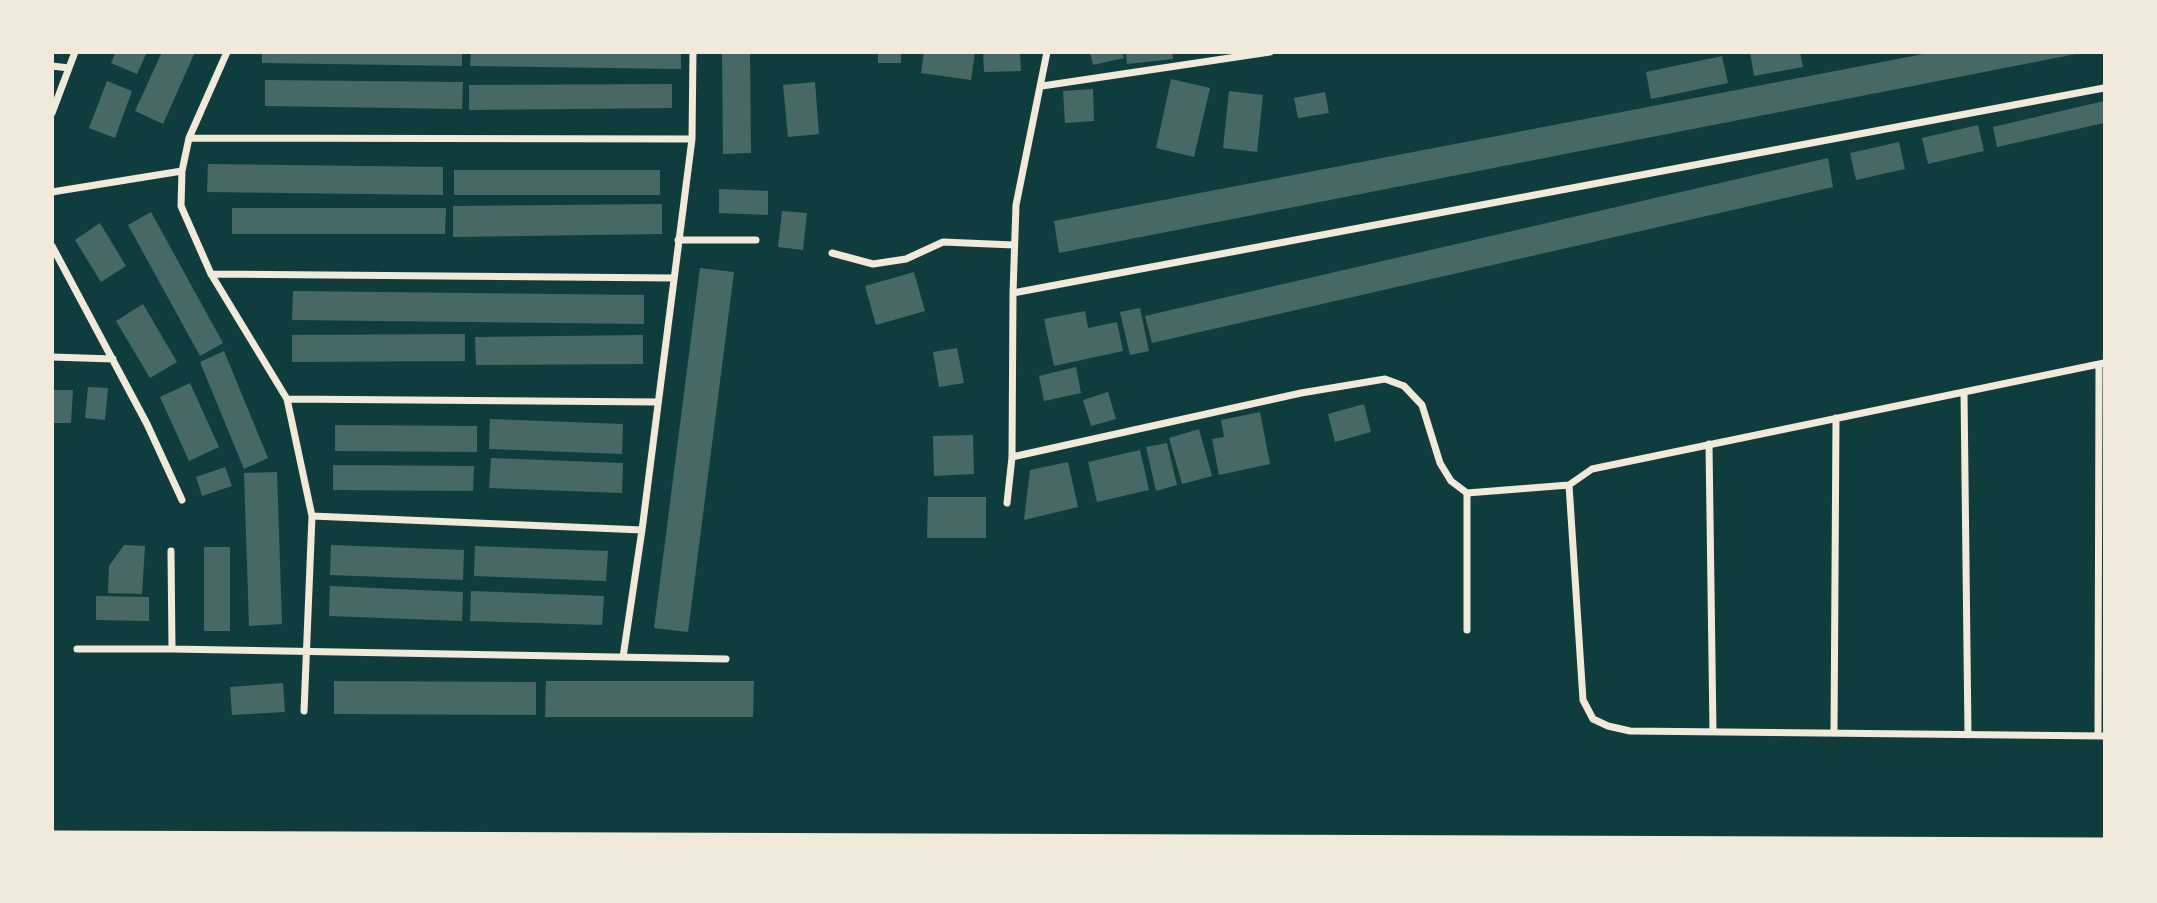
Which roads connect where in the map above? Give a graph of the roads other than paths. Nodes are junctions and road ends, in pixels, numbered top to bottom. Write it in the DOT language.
graph roads {
  1 [pos="75,52"];
  2 [pos="227,52"];
  3 [pos="693,52"];
  4 [pos="1047,52"];
  5 [pos="1270,52"];
  6 [pos="52,66"];
  7 [pos="69,68"];
  8 [pos="1042,86"];
  9 [pos="2105,88"];
  10 [pos="52,113"];
  11 [pos="189,138"];
  12 [pos="692,139"];
  13 [pos="183,172"];
  14 [pos="52,192"];
  15 [pos="678,240"];
  16 [pos="756,240"];
  17 [pos="1014,245"];
  18 [pos="52,246"];
  19 [pos="832,253"];
  20 [pos="211,274"];
  21 [pos="674,278"];
  22 [pos="1013,293"];
  23 [pos="52,357"];
  24 [pos="113,359"];
  25 [pos="2102,363"];
  26 [pos="1964,392"];
  27 [pos="287,399"];
  28 [pos="658,402"];
  29 [pos="1836,418"];
  30 [pos="1709,444"];
  31 [pos="1012,457"];
  32 [pos="2102,478"];
  33 [pos="1569,485"];
  34 [pos="1467,493"];
  35 [pos="182,500"];
  36 [pos="1007,503"];
  37 [pos="312,516"];
  38 [pos="642,530"];
  39 [pos="171,551"];
  40 [pos="2101,606"];
  41 [pos="1467,630"];
  42 [pos="77,649"];
  43 [pos="172,649"];
  44 [pos="307,651"];
  45 [pos="623,657"];
  46 [pos="726,659"];
  47 [pos="304,711"];
  48 [pos="1713,732"];
  49 [pos="1834,733"];
  50 [pos="1968,735"];
  51 [pos="2101,736"];
  52 [pos="52,841"];
  53 [pos="2105,848"];
  1 -- 7 [label="street"];
  2 -- 11 [label="street"];
  3 -- 12 [label="street"];
  4 -- 8 [label="street"];
  5 -- 8 [label="street"];
  6 -- 7 [label="street"];
  7 -- 10 [label="street"];
  8 -- 17 [label="street"];
  9 -- 22 [label="street"];
  11 -- 12 [label="street"];
  11 -- 13 [label="street"];
  12 -- 15 [label="street"];
  13 -- 14 [label="street"];
  13 -- 20 [label="street"];
  15 -- 16 [label="street"];
  15 -- 21 [label="street"];
  17 -- 19 [label="street"];
  17 -- 22 [label="street"];
  18 -- 24 [label="street"];
  20 -- 21 [label="street"];
  20 -- 27 [label="street"];
  21 -- 28 [label="street"];
  22 -- 31 [label="street"];
  23 -- 24 [label="street"];
  24 -- 35 [label="street"];
  25 -- 26 [label="street"];
  25 -- 32 [label="street"];
  26 -- 29 [label="street"];
  26 -- 50 [label="street"];
  27 -- 28 [label="street"];
  27 -- 37 [label="street"];
  28 -- 38 [label="street"];
  29 -- 30 [label="street"];
  29 -- 49 [label="street"];
  30 -- 33 [label="street"];
  30 -- 48 [label="street"];
  31 -- 34 [label="street"];
  31 -- 36 [label="street"];
  32 -- 40 [label="street"];
  33 -- 34 [label="street"];
  33 -- 48 [label="street"];
  34 -- 41 [label="street"];
  37 -- 38 [label="street"];
  37 -- 44 [label="street"];
  38 -- 45 [label="street"];
  39 -- 43 [label="street"];
  40 -- 51 [label="street"];
  42 -- 43 [label="street"];
  43 -- 44 [label="street"];
  44 -- 45 [label="street"];
  44 -- 47 [label="street"];
  45 -- 46 [label="street"];
  48 -- 49 [label="street"];
  49 -- 50 [label="street"];
  50 -- 51 [label="street"];
  52 -- 53 [label="highway"];
}
